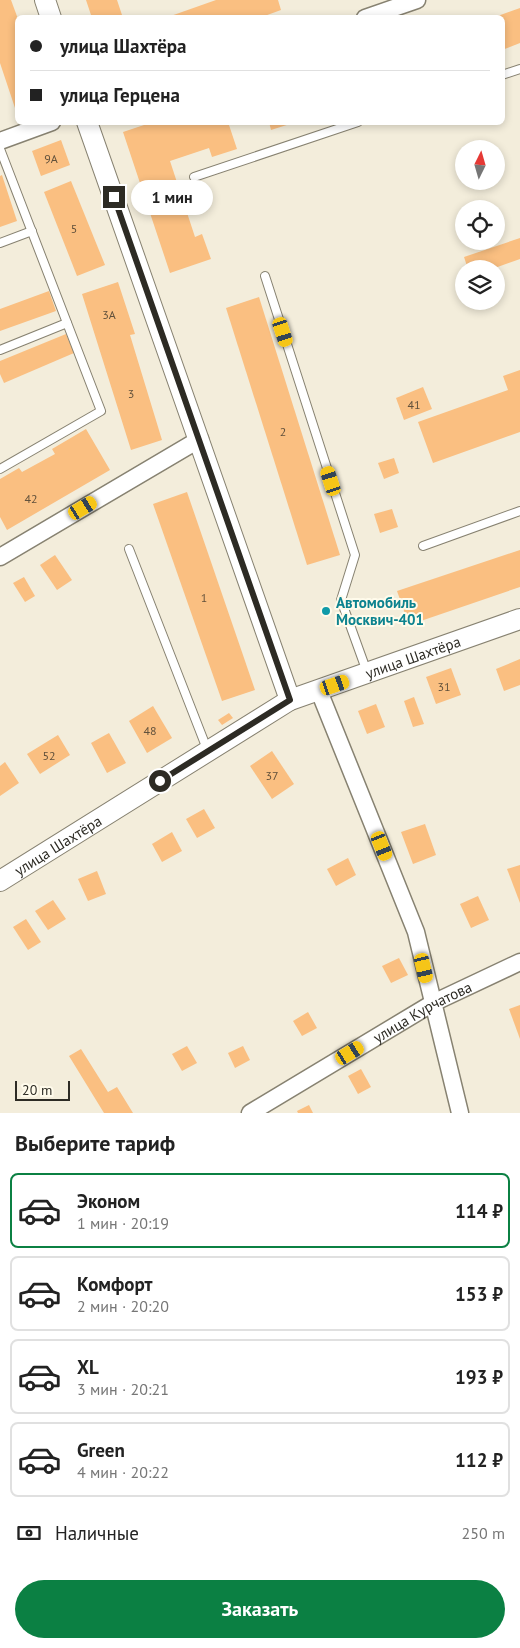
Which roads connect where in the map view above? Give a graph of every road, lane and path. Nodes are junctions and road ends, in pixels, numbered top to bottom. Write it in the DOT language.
graph roads {
  1 [pos="45,0"];
  2 [pos="417,0"];
  3 [pos="50,15"];
  4 [pos="373,15"];
  5 [pos="520,69"];
  6 [pos="505,74"];
  7 [pos="44,125"];
  8 [pos="89,125"];
  9 [pos="349,125"];
  10 [pos="0,141"];
  11 [pos="0,149"];
  12 [pos="194,177"];
  13 [pos="32,231"];
  14 [pos="0,242"];
  15 [pos="265,276"];
  16 [pos="67,323"];
  17 [pos="0,350"];
  18 [pos="200,439"];
  19 [pos="0,469"];
  20 [pos="520,511"];
  21 [pos="423,546"];
  22 [pos="129,548"];
  23 [pos="0,557"];
  24 [pos="520,620"];
  25 [pos="368,673"];
  26 [pos="319,691"];
  27 [pos="290,700"];
  28 [pos="208,751"];
  29 [pos="0,881"];
  30 [pos="520,962"];
  31 [pos="433,1003"];
  32 [pos="250,1113"];
  33 [pos="460,1113"];
  1 -- 3 [label="street"];
  2 -- 4 [label="street"];
  5 -- 6 [label="lane"];
  7 -- 10 [label="street"];
  8 -- 18 [label="street"];
  9 -- 12 [label="lane"];
  11 -- 13 [label="lane"];
  13 -- 14 [label="lane"];
  13 -- 16 [label="lane"];
  15 -- 25 [label="lane"];
  16 -- 17 [label="lane"];
  16 -- 19 [label="lane"];
  18 -- 23 [label="street"];
  18 -- 27 [label="street"];
  20 -- 21 [label="lane"];
  22 -- 28 [label="lane"];
  24 -- 25 [label="street, улица Шахтёра"];
  25 -- 26 [label="street, улица Шахтёра"];
  26 -- 27 [label="street, улица Шахтёра"];
  26 -- 31 [label="street"];
  27 -- 28 [label="street, улица Шахтёра"];
  28 -- 29 [label="street, улица Шахтёра"];
  30 -- 31 [label="street, улица Курчатова"];
  31 -- 32 [label="street, улица Курчатова"];
  31 -- 33 [label="street"];
}
